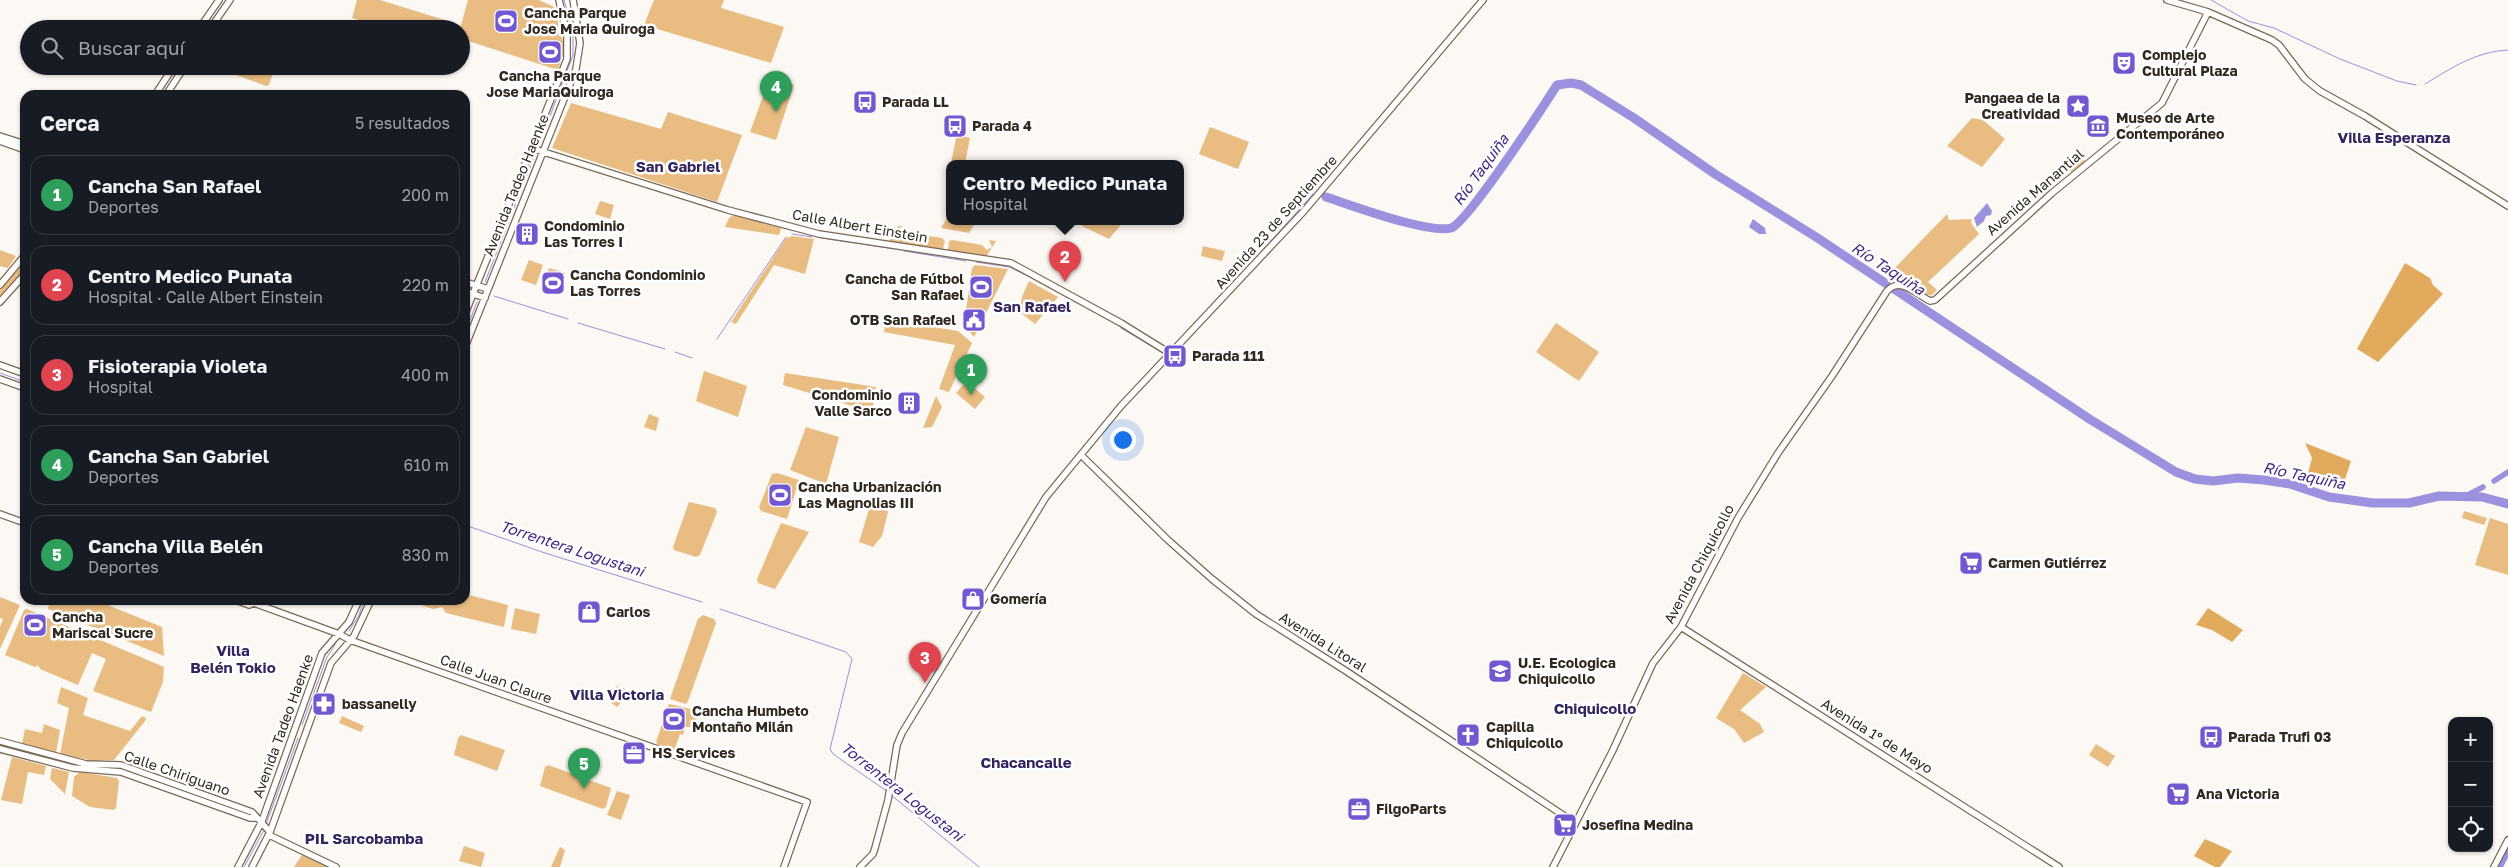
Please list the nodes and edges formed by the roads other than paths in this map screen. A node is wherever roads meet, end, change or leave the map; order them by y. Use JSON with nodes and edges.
{"nodes":[{"id":1,"x":219,"y":0,"type":"edge"},
{"id":2,"x":230,"y":0,"type":"edge"},
{"id":3,"x":559,"y":0,"type":"edge"},
{"id":4,"x":573,"y":0,"type":"edge"},
{"id":5,"x":1484,"y":0,"type":"edge"},
{"id":6,"x":2167,"y":0,"type":"edge"},
{"id":7,"x":2208,"y":12,"type":"junction"},
{"id":8,"x":206,"y":20,"type":"edge"},
{"id":9,"x":216,"y":20,"type":"edge"},
{"id":10,"x":168,"y":75,"type":"edge"},
{"id":11,"x":179,"y":75,"type":"edge"},
{"id":12,"x":158,"y":90,"type":"edge"},
{"id":13,"x":169,"y":90,"type":"edge"},
{"id":14,"x":0,"y":136,"type":"edge"},
{"id":15,"x":0,"y":142,"type":"edge"},
{"id":16,"x":20,"y":142,"type":"edge"},
{"id":17,"x":20,"y":148,"type":"edge"},
{"id":18,"x":531,"y":148,"type":"junction"},
{"id":19,"x":543,"y":152,"type":"junction"},
{"id":20,"x":2508,"y":206,"type":"edge"},
{"id":21,"x":20,"y":261,"type":"edge"},
{"id":22,"x":20,"y":280,"type":"edge"},
{"id":23,"x":470,"y":284,"type":"edge"},
{"id":24,"x":0,"y":285,"type":"edge"},
{"id":25,"x":477,"y":286,"type":"junction"},
{"id":26,"x":488,"y":289,"type":"junction"},
{"id":27,"x":1889,"y":289,"type":"joint"},
{"id":28,"x":470,"y":293,"type":"edge"},
{"id":29,"x":473,"y":294,"type":"junction"},
{"id":30,"x":484,"y":298,"type":"junction"},
{"id":31,"x":0,"y":302,"type":"edge"},
{"id":32,"x":470,"y":302,"type":"edge"},
{"id":33,"x":470,"y":334,"type":"edge"},
{"id":34,"x":1171,"y":354,"type":"junction"},
{"id":35,"x":0,"y":365,"type":"edge"},
{"id":36,"x":20,"y":372,"type":"edge"},
{"id":37,"x":0,"y":379,"type":"edge"},
{"id":38,"x":20,"y":386,"type":"edge"},
{"id":39,"x":1081,"y":455,"type":"junction"},
{"id":40,"x":0,"y":514,"type":"edge"},
{"id":41,"x":20,"y":521,"type":"edge"},
{"id":42,"x":259,"y":605,"type":"edge"},
{"id":43,"x":357,"y":605,"type":"edge"},
{"id":44,"x":369,"y":605,"type":"edge"},
{"id":45,"x":1681,"y":627,"type":"junction"},
{"id":46,"x":339,"y":634,"type":"junction"},
{"id":47,"x":350,"y":640,"type":"junction"},
{"id":48,"x":0,"y":741,"type":"edge"},
{"id":49,"x":0,"y":749,"type":"edge"},
{"id":50,"x":255,"y":818,"type":"junction"},
{"id":51,"x":1574,"y":823,"type":"junction"},
{"id":52,"x":266,"y":828,"type":"junction"},
{"id":53,"x":2508,"y":840,"type":"edge"},
{"id":54,"x":238,"y":867,"type":"edge"},
{"id":55,"x":252,"y":867,"type":"edge"},
{"id":56,"x":336,"y":867,"type":"edge"},
{"id":57,"x":784,"y":867,"type":"edge"},
{"id":58,"x":860,"y":867,"type":"edge"},
{"id":59,"x":1553,"y":867,"type":"edge"},
{"id":60,"x":2059,"y":867,"type":"edge"},
{"id":61,"x":2494,"y":867,"type":"edge"}],
"edges":[{"from":1,"to":8,"type":"main road"},
{"from":2,"to":9,"type":"main road"},
{"from":3,"to":18,"type":"main road","name":"Avenida Tadeo Haenke"},
{"from":4,"to":19,"type":"main road","name":"Avenida Tadeo Haenke"},
{"from":5,"to":34,"type":"main road","name":"Avenida 23 de Septiembre"},
{"from":6,"to":7,"type":"main road"},
{"from":7,"to":20,"type":"main road"},
{"from":7,"to":27,"type":"main road","name":"Avenida Manantial"},
{"from":10,"to":12,"type":"main road"},
{"from":11,"to":13,"type":"main road"},
{"from":14,"to":16,"type":"main road"},
{"from":15,"to":17,"type":"main road"},
{"from":18,"to":19,"type":"main road","name":"Calle Albert Einstein"},
{"from":18,"to":25,"type":"main road","name":"Avenida Tadeo Haenke"},
{"from":19,"to":26,"type":"main road","name":"Avenida Tadeo Haenke"},
{"from":19,"to":34,"type":"main road","name":"Calle Albert Einstein"},
{"from":21,"to":24,"type":"main road"},
{"from":22,"to":31,"type":"main road"},
{"from":23,"to":25,"type":"main road"},
{"from":25,"to":26,"type":"main road"},
{"from":25,"to":29,"type":"main road","name":"Avenida Tadeo Haenke"},
{"from":26,"to":30,"type":"main road","name":"Avenida Tadeo Haenke"},
{"from":27,"to":45,"type":"main road","name":"Avenida Chiquicollo"},
{"from":28,"to":29,"type":"main road"},
{"from":29,"to":30,"type":"main road"},
{"from":29,"to":32,"type":"main road","name":"Avenida Tadeo Haenke"},
{"from":30,"to":33,"type":"main road","name":"Avenida Tadeo Haenke"},
{"from":34,"to":39,"type":"main road","name":"Avenida 23 de Septiembre"},
{"from":35,"to":36,"type":"main road"},
{"from":37,"to":38,"type":"main road"},
{"from":39,"to":51,"type":"main road","name":"Avenida Litoral"},
{"from":39,"to":58,"type":"main road","name":"Avenida 23 de Septiembre"},
{"from":40,"to":41,"type":"main road"},
{"from":42,"to":46,"type":"main road","name":"Calle Juan Claure"},
{"from":43,"to":46,"type":"main road","name":"Avenida Tadeo Haenke"},
{"from":44,"to":47,"type":"main road","name":"Avenida Tadeo Haenke"},
{"from":45,"to":51,"type":"main road","name":"Avenida Chiquicollo"},
{"from":45,"to":60,"type":"main road","name":"Avenida 1º de Mayo"},
{"from":46,"to":47,"type":"main road","name":"Calle Juan Claure"},
{"from":46,"to":52,"type":"main road","name":"Avenida Tadeo Haenke"},
{"from":47,"to":52,"type":"main road","name":"Avenida Tadeo Haenke"},
{"from":47,"to":57,"type":"main road","name":"Calle Juan Claure"},
{"from":48,"to":50,"type":"main road","name":"Calle Chiriguano"},
{"from":49,"to":50,"type":"main road","name":"Calle Chiriguano"},
{"from":50,"to":52,"type":"main road","name":"Calle Chiriguano"},
{"from":51,"to":59,"type":"main road","name":"Avenida Chiquicollo"},
{"from":52,"to":54,"type":"main road","name":"Avenida Tadeo Haenke"},
{"from":52,"to":55,"type":"main road","name":"Avenida Tadeo Haenke"},
{"from":52,"to":56,"type":"main road","name":"Calle Chiriguano"},
{"from":53,"to":61,"type":"main road"}]}
